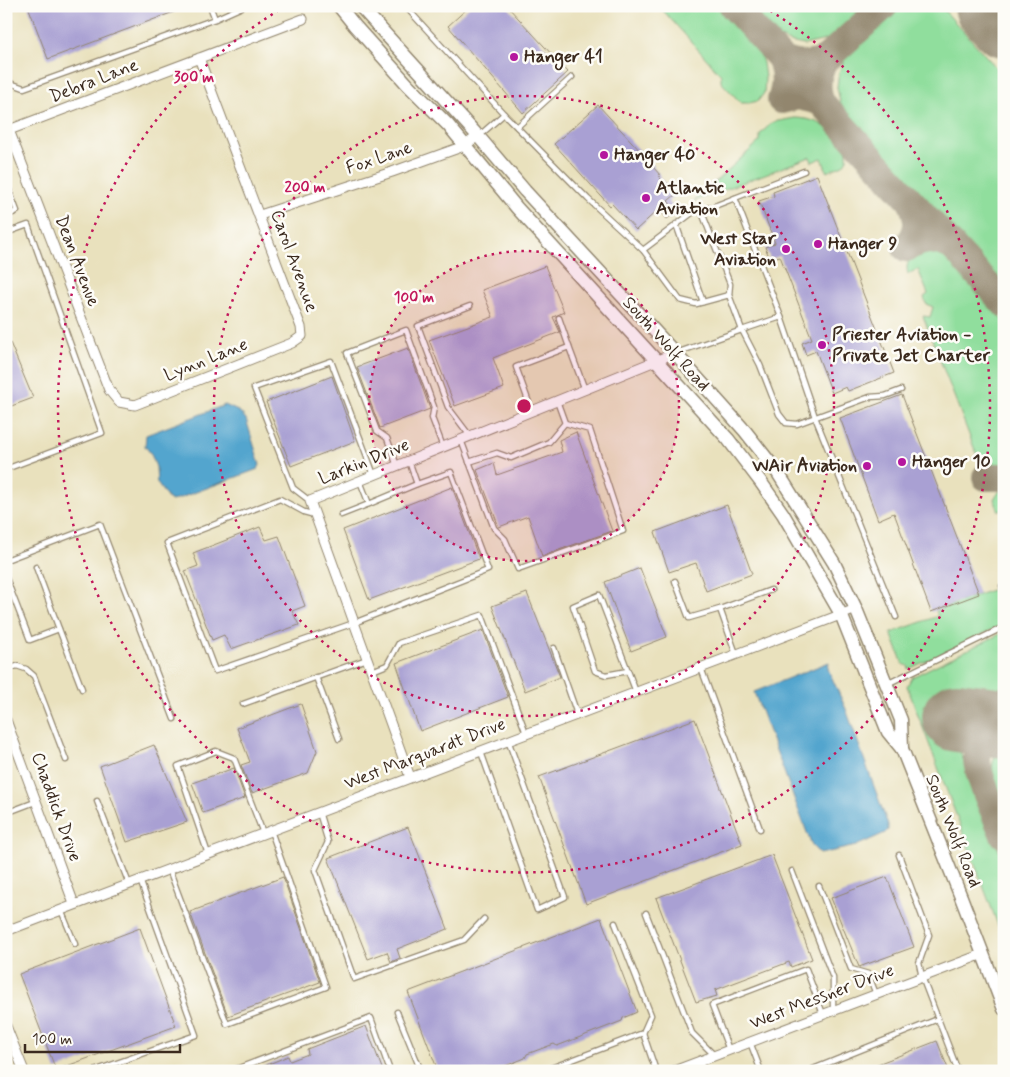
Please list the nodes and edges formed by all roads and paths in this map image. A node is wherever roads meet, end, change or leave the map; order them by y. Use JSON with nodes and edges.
{"nodes":[{"id":1,"x":210,"y":6,"type":"edge"},
{"id":2,"x":244,"y":6,"type":"edge"},
{"id":3,"x":339,"y":6,"type":"edge"},
{"id":4,"x":360,"y":6,"type":"edge"},
{"id":5,"x":405,"y":6,"type":"edge"},
{"id":6,"x":215,"y":19,"type":"junction"},
{"id":7,"x":303,"y":19,"type":"dead end"},
{"id":8,"x":200,"y":58,"type":"junction"},
{"id":9,"x":6,"y":76,"type":"edge"},
{"id":10,"x":572,"y":77,"type":"dead end"},
{"id":11,"x":504,"y":114,"type":"junction"},
{"id":12,"x":517,"y":127,"type":"junction"},
{"id":13,"x":9,"y":130,"type":"joint"},
{"id":14,"x":478,"y":136,"type":"junction"},
{"id":15,"x":464,"y":146,"type":"junction"},
{"id":16,"x":804,"y":171,"type":"dead end"},
{"id":17,"x":6,"y":182,"type":"edge"},
{"id":18,"x":735,"y":198,"type":"junction"},
{"id":19,"x":701,"y":210,"type":"junction"},
{"id":20,"x":260,"y":215,"type":"junction"},
{"id":21,"x":6,"y":216,"type":"edge"},
{"id":22,"x":676,"y":224,"type":"junction"},
{"id":23,"x":6,"y":234,"type":"edge"},
{"id":24,"x":643,"y":250,"type":"junction"},
{"id":25,"x":729,"y":295,"type":"junction"},
{"id":26,"x":702,"y":302,"type":"junction"},
{"id":27,"x":470,"y":306,"type":"dead end"},
{"id":28,"x":781,"y":317,"type":"junction"},
{"id":29,"x":559,"y":318,"type":"dead end"},
{"id":30,"x":742,"y":330,"type":"junction"},
{"id":31,"x":302,"y":336,"type":"joint"},
{"id":32,"x":569,"y":347,"type":"junction"},
{"id":33,"x":675,"y":353,"type":"junction"},
{"id":34,"x":657,"y":360,"type":"junction"},
{"id":35,"x":585,"y":390,"type":"junction"},
{"id":36,"x":900,"y":390,"type":"dead end"},
{"id":37,"x":557,"y":401,"type":"junction"},
{"id":38,"x":119,"y":402,"type":"joint"},
{"id":39,"x":532,"y":412,"type":"junction"},
{"id":40,"x":815,"y":417,"type":"junction"},
{"id":41,"x":565,"y":424,"type":"junction"},
{"id":42,"x":470,"y":436,"type":"junction"},
{"id":43,"x":460,"y":440,"type":"junction"},
{"id":44,"x":443,"y":447,"type":"junction"},
{"id":45,"x":409,"y":461,"type":"junction"},
{"id":46,"x":469,"y":462,"type":"junction"},
{"id":47,"x":397,"y":466,"type":"junction"},
{"id":48,"x":6,"y":469,"type":"edge"},
{"id":49,"x":374,"y":475,"type":"junction"},
{"id":50,"x":360,"y":481,"type":"junction"},
{"id":51,"x":417,"y":484,"type":"junction"},
{"id":52,"x":310,"y":501,"type":"junction"},
{"id":53,"x":369,"y":504,"type":"junction"},
{"id":54,"x":315,"y":515,"type":"junction"},
{"id":55,"x":341,"y":515,"type":"dead end"},
{"id":56,"x":6,"y":560,"type":"edge"},
{"id":57,"x":36,"y":567,"type":"dead end"},
{"id":58,"x":6,"y":578,"type":"edge"},
{"id":59,"x":675,"y":580,"type":"dead end"},
{"id":60,"x":1002,"y":586,"type":"dead end"},
{"id":61,"x":771,"y":590,"type":"dead end"},
{"id":62,"x":1004,"y":592,"type":"edge"},
{"id":63,"x":720,"y":609,"type":"junction"},
{"id":64,"x":856,"y":609,"type":"junction"},
{"id":65,"x":841,"y":614,"type":"junction"},
{"id":66,"x":896,"y":617,"type":"dead end"},
{"id":67,"x":354,"y":623,"type":"junction"},
{"id":68,"x":1004,"y":627,"type":"edge"},
{"id":69,"x":60,"y":629,"type":"junction"},
{"id":70,"x":554,"y":648,"type":"dead end"},
{"id":71,"x":736,"y":654,"type":"junction"},
{"id":72,"x":367,"y":658,"type":"junction"},
{"id":73,"x":701,"y":668,"type":"junction"},
{"id":74,"x":6,"y":670,"type":"edge"},
{"id":75,"x":372,"y":671,"type":"junction"},
{"id":76,"x":628,"y":671,"type":"junction"},
{"id":77,"x":316,"y":677,"type":"junction"},
{"id":78,"x":886,"y":685,"type":"junction"},
{"id":79,"x":82,"y":689,"type":"dead end"},
{"id":80,"x":636,"y":692,"type":"junction"},
{"id":81,"x":243,"y":704,"type":"dead end"},
{"id":82,"x":577,"y":714,"type":"junction"},
{"id":83,"x":174,"y":719,"type":"dead end"},
{"id":84,"x":6,"y":720,"type":"edge"},
{"id":85,"x":526,"y":733,"type":"junction"},
{"id":86,"x":339,"y":739,"type":"dead end"},
{"id":87,"x":508,"y":740,"type":"junction"},
{"id":88,"x":902,"y":749,"type":"junction"},
{"id":89,"x":480,"y":751,"type":"junction"},
{"id":90,"x":66,"y":760,"type":"dead end"},
{"id":91,"x":410,"y":777,"type":"junction"},
{"id":92,"x":37,"y":801,"type":"junction"},
{"id":93,"x":97,"y":801,"type":"dead end"},
{"id":94,"x":319,"y":812,"type":"junction"},
{"id":95,"x":6,"y":813,"type":"edge"},
{"id":96,"x":760,"y":829,"type":"dead end"},
{"id":97,"x":267,"y":832,"type":"junction"},
{"id":98,"x":208,"y":854,"type":"junction"},
{"id":99,"x":899,"y":855,"type":"dead end"},
{"id":100,"x":169,"y":869,"type":"junction"},
{"id":101,"x":792,"y":871,"type":"dead end"},
{"id":102,"x":140,"y":880,"type":"junction"},
{"id":103,"x":129,"y":884,"type":"junction"},
{"id":104,"x":819,"y":886,"type":"dead end"},
{"id":105,"x":74,"y":904,"type":"junction"},
{"id":106,"x":61,"y":910,"type":"junction"},
{"id":107,"x":646,"y":913,"type":"dead end"},
{"id":108,"x":484,"y":919,"type":"dead end"},
{"id":109,"x":615,"y":923,"type":"dead end"},
{"id":110,"x":6,"y":931,"type":"edge"},
{"id":111,"x":75,"y":944,"type":"dead end"},
{"id":112,"x":983,"y":954,"type":"junction"},
{"id":113,"x":922,"y":977,"type":"junction"},
{"id":114,"x":1000,"y":990,"type":"edge"},
{"id":115,"x":876,"y":994,"type":"junction"},
{"id":116,"x":1004,"y":1009,"type":"edge"},
{"id":117,"x":833,"y":1010,"type":"junction"},
{"id":118,"x":398,"y":1012,"type":"dead end"},
{"id":119,"x":823,"y":1014,"type":"junction"},
{"id":120,"x":938,"y":1019,"type":"junction"},
{"id":121,"x":6,"y":1026,"type":"edge"},
{"id":122,"x":643,"y":1033,"type":"junction"},
{"id":123,"x":750,"y":1042,"type":"junction"},
{"id":124,"x":729,"y":1050,"type":"junction"},
{"id":125,"x":714,"y":1056,"type":"junction"},
{"id":126,"x":700,"y":1061,"type":"junction"},
{"id":127,"x":24,"y":1071,"type":"edge"},
{"id":128,"x":94,"y":1071,"type":"edge"},
{"id":129,"x":230,"y":1071,"type":"edge"},
{"id":130,"x":390,"y":1071,"type":"edge"},
{"id":131,"x":421,"y":1071,"type":"edge"},
{"id":132,"x":544,"y":1071,"type":"edge"},
{"id":133,"x":656,"y":1071,"type":"edge"},
{"id":134,"x":674,"y":1071,"type":"edge"},
{"id":135,"x":703,"y":1071,"type":"edge"},
{"id":136,"x":761,"y":1071,"type":"edge"},
{"id":137,"x":808,"y":1071,"type":"edge"},
{"id":138,"x":958,"y":1071,"type":"edge"}],
"edges":[{"from":1,"to":6,"type":"lane"},
{"from":2,"to":6,"type":"lane"},
{"from":3,"to":15,"type":"main road","name":"South Wolf Road"},
{"from":4,"to":14,"type":"main road","name":"South Wolf Road"},
{"from":5,"to":11,"type":"lane"},
{"from":6,"to":9,"type":"lane"},
{"from":7,"to":8,"type":"street","name":"Debra Lane"},
{"from":8,"to":13,"type":"street","name":"Debra Lane"},
{"from":8,"to":20,"type":"street","name":"Carol Avenue"},
{"from":10,"to":12,"type":"lane"},
{"from":11,"to":12,"type":"lane"},
{"from":11,"to":14,"type":"lane"},
{"from":12,"to":24,"type":"lane"},
{"from":13,"to":38,"type":"street","name":"Dean Avenue"},
{"from":14,"to":15,"type":"street","name":"Fox Lane"},
{"from":14,"to":33,"type":"main road","name":"South Wolf Road"},
{"from":15,"to":20,"type":"street","name":"Fox Lane"},
{"from":15,"to":34,"type":"main road","name":"South Wolf Road"},
{"from":16,"to":18,"type":"lane"},
{"from":17,"to":21,"type":"lane"},
{"from":18,"to":19,"type":"lane"},
{"from":18,"to":28,"type":"lane"},
{"from":19,"to":22,"type":"lane"},
{"from":19,"to":25,"type":"lane"},
{"from":20,"to":31,"type":"street","name":"Carol Avenue"},
{"from":22,"to":24,"type":"lane"},
{"from":22,"to":26,"type":"lane"},
{"from":23,"to":48,"type":"lane"},
{"from":24,"to":26,"type":"lane"},
{"from":25,"to":26,"type":"lane"},
{"from":25,"to":30,"type":"lane"},
{"from":27,"to":42,"type":"lane"},
{"from":28,"to":30,"type":"lane"},
{"from":28,"to":40,"type":"lane"},
{"from":29,"to":32,"type":"lane"},
{"from":30,"to":33,"type":"lane"},
{"from":30,"to":40,"type":"lane"},
{"from":31,"to":38,"type":"street","name":"Lynn Lane"},
{"from":32,"to":35,"type":"lane"},
{"from":32,"to":39,"type":"lane"},
{"from":33,"to":34,"type":"street","name":"Larkin Drive"},
{"from":33,"to":64,"type":"main road","name":"South Wolf Road"},
{"from":34,"to":35,"type":"street","name":"Larkin Drive"},
{"from":34,"to":65,"type":"main road","name":"South Wolf Road"},
{"from":35,"to":37,"type":"street","name":"Larkin Drive"},
{"from":36,"to":40,"type":"lane"},
{"from":37,"to":39,"type":"street","name":"Larkin Drive"},
{"from":37,"to":41,"type":"lane"},
{"from":39,"to":42,"type":"street","name":"Larkin Drive"},
{"from":40,"to":66,"type":"lane"},
{"from":41,"to":46,"type":"lane"},
{"from":41,"to":46,"type":"lane"},
{"from":42,"to":43,"type":"street","name":"Larkin Drive"},
{"from":43,"to":44,"type":"street","name":"Larkin Drive"},
{"from":43,"to":46,"type":"lane"},
{"from":44,"to":45,"type":"street","name":"Larkin Drive"},
{"from":44,"to":47,"type":"lane"},
{"from":45,"to":47,"type":"street","name":"Larkin Drive"},
{"from":45,"to":51,"type":"lane"},
{"from":47,"to":49,"type":"street","name":"Larkin Drive"},
{"from":49,"to":50,"type":"street","name":"Larkin Drive"},
{"from":49,"to":52,"type":"lane"},
{"from":50,"to":52,"type":"street","name":"Larkin Drive"},
{"from":50,"to":53,"type":"lane"},
{"from":51,"to":53,"type":"lane"},
{"from":51,"to":67,"type":"lane"},
{"from":52,"to":54,"type":"street","name":"Larkin Drive"},
{"from":53,"to":55,"type":"lane"},
{"from":54,"to":67,"type":"street","name":"Larkin Drive"},
{"from":54,"to":67,"type":"lane"},
{"from":56,"to":83,"type":"lane"},
{"from":57,"to":69,"type":"lane"},
{"from":58,"to":69,"type":"lane"},
{"from":59,"to":63,"type":"lane"},
{"from":60,"to":62,"type":"lane"},
{"from":61,"to":63,"type":"lane"},
{"from":63,"to":71,"type":"lane"},
{"from":64,"to":65,"type":"street","name":"West Marquardt Drive"},
{"from":64,"to":78,"type":"main road","name":"South Wolf Road"},
{"from":65,"to":71,"type":"street","name":"West Marquardt Drive"},
{"from":65,"to":88,"type":"main road","name":"South Wolf Road"},
{"from":67,"to":72,"type":"street","name":"Larkin Drive"},
{"from":68,"to":78,"type":"lane"},
{"from":69,"to":79,"type":"lane"},
{"from":70,"to":82,"type":"lane"},
{"from":71,"to":73,"type":"street","name":"West Marquardt Drive"},
{"from":72,"to":75,"type":"street","name":"Larkin Drive"},
{"from":72,"to":77,"type":"lane"},
{"from":73,"to":80,"type":"street","name":"West Marquardt Drive"},
{"from":73,"to":96,"type":"lane"},
{"from":74,"to":90,"type":"lane"},
{"from":75,"to":85,"type":"lane"},
{"from":75,"to":91,"type":"street","name":"Larkin Drive"},
{"from":76,"to":76,"type":"lane"},
{"from":76,"to":80,"type":"lane"},
{"from":77,"to":81,"type":"lane"},
{"from":77,"to":86,"type":"lane"},
{"from":78,"to":88,"type":"main road","name":"South Wolf Road"},
{"from":80,"to":82,"type":"street","name":"West Marquardt Drive"},
{"from":82,"to":85,"type":"street","name":"West Marquardt Drive"},
{"from":84,"to":92,"type":"street","name":"Chaddick Drive"},
{"from":85,"to":87,"type":"street","name":"West Marquardt Drive"},
{"from":87,"to":89,"type":"street","name":"West Marquardt Drive"},
{"from":87,"to":89,"type":"lane"},
{"from":88,"to":112,"type":"main road","name":"South Wolf Road"},
{"from":89,"to":91,"type":"street","name":"West Marquardt Drive"},
{"from":91,"to":94,"type":"street","name":"West Marquardt Drive"},
{"from":92,"to":95,"type":"lane"},
{"from":92,"to":105,"type":"street","name":"Chaddick Drive"},
{"from":93,"to":103,"type":"lane"},
{"from":94,"to":97,"type":"street","name":"West Marquardt Drive"},
{"from":94,"to":108,"type":"lane"},
{"from":97,"to":98,"type":"street","name":"West Marquardt Drive"},
{"from":97,"to":98,"type":"lane"},
{"from":97,"to":100,"type":"lane"},
{"from":98,"to":100,"type":"street","name":"West Marquardt Drive"},
{"from":99,"to":113,"type":"lane"},
{"from":100,"to":102,"type":"street","name":"West Marquardt Drive"},
{"from":101,"to":117,"type":"lane"},
{"from":102,"to":103,"type":"street","name":"West Marquardt Drive"},
{"from":102,"to":128,"type":"lane"},
{"from":103,"to":105,"type":"street","name":"West Marquardt Drive"},
{"from":104,"to":115,"type":"lane"},
{"from":105,"to":106,"type":"street","name":"West Marquardt Drive"},
{"from":106,"to":110,"type":"street","name":"West Marquardt Drive"},
{"from":106,"to":111,"type":"lane"},
{"from":107,"to":125,"type":"lane"},
{"from":109,"to":122,"type":"lane"},
{"from":112,"to":113,"type":"street","name":"West Messner Drive"},
{"from":112,"to":114,"type":"main road","name":"South Wolf Road"},
{"from":113,"to":115,"type":"street","name":"West Messner Drive"},
{"from":113,"to":120,"type":"lane"},
{"from":114,"to":116,"type":"main road","name":"South Wolf Road"},
{"from":115,"to":117,"type":"street","name":"West Messner Drive"},
{"from":117,"to":119,"type":"street","name":"West Messner Drive"},
{"from":118,"to":131,"type":"lane"},
{"from":119,"to":123,"type":"street","name":"West Messner Drive"},
{"from":119,"to":124,"type":"lane"},
{"from":120,"to":137,"type":"lane"},
{"from":120,"to":138,"type":"lane"},
{"from":121,"to":127,"type":"street"},
{"from":122,"to":132,"type":"lane"},
{"from":122,"to":133,"type":"lane"},
{"from":123,"to":124,"type":"street","name":"West Messner Drive"},
{"from":123,"to":136,"type":"lane"},
{"from":124,"to":125,"type":"street","name":"West Messner Drive"},
{"from":125,"to":126,"type":"street","name":"West Messner Drive"},
{"from":126,"to":134,"type":"street","name":"West Messner Drive"},
{"from":126,"to":135,"type":"lane"},
{"from":129,"to":130,"type":"lane"}]}
